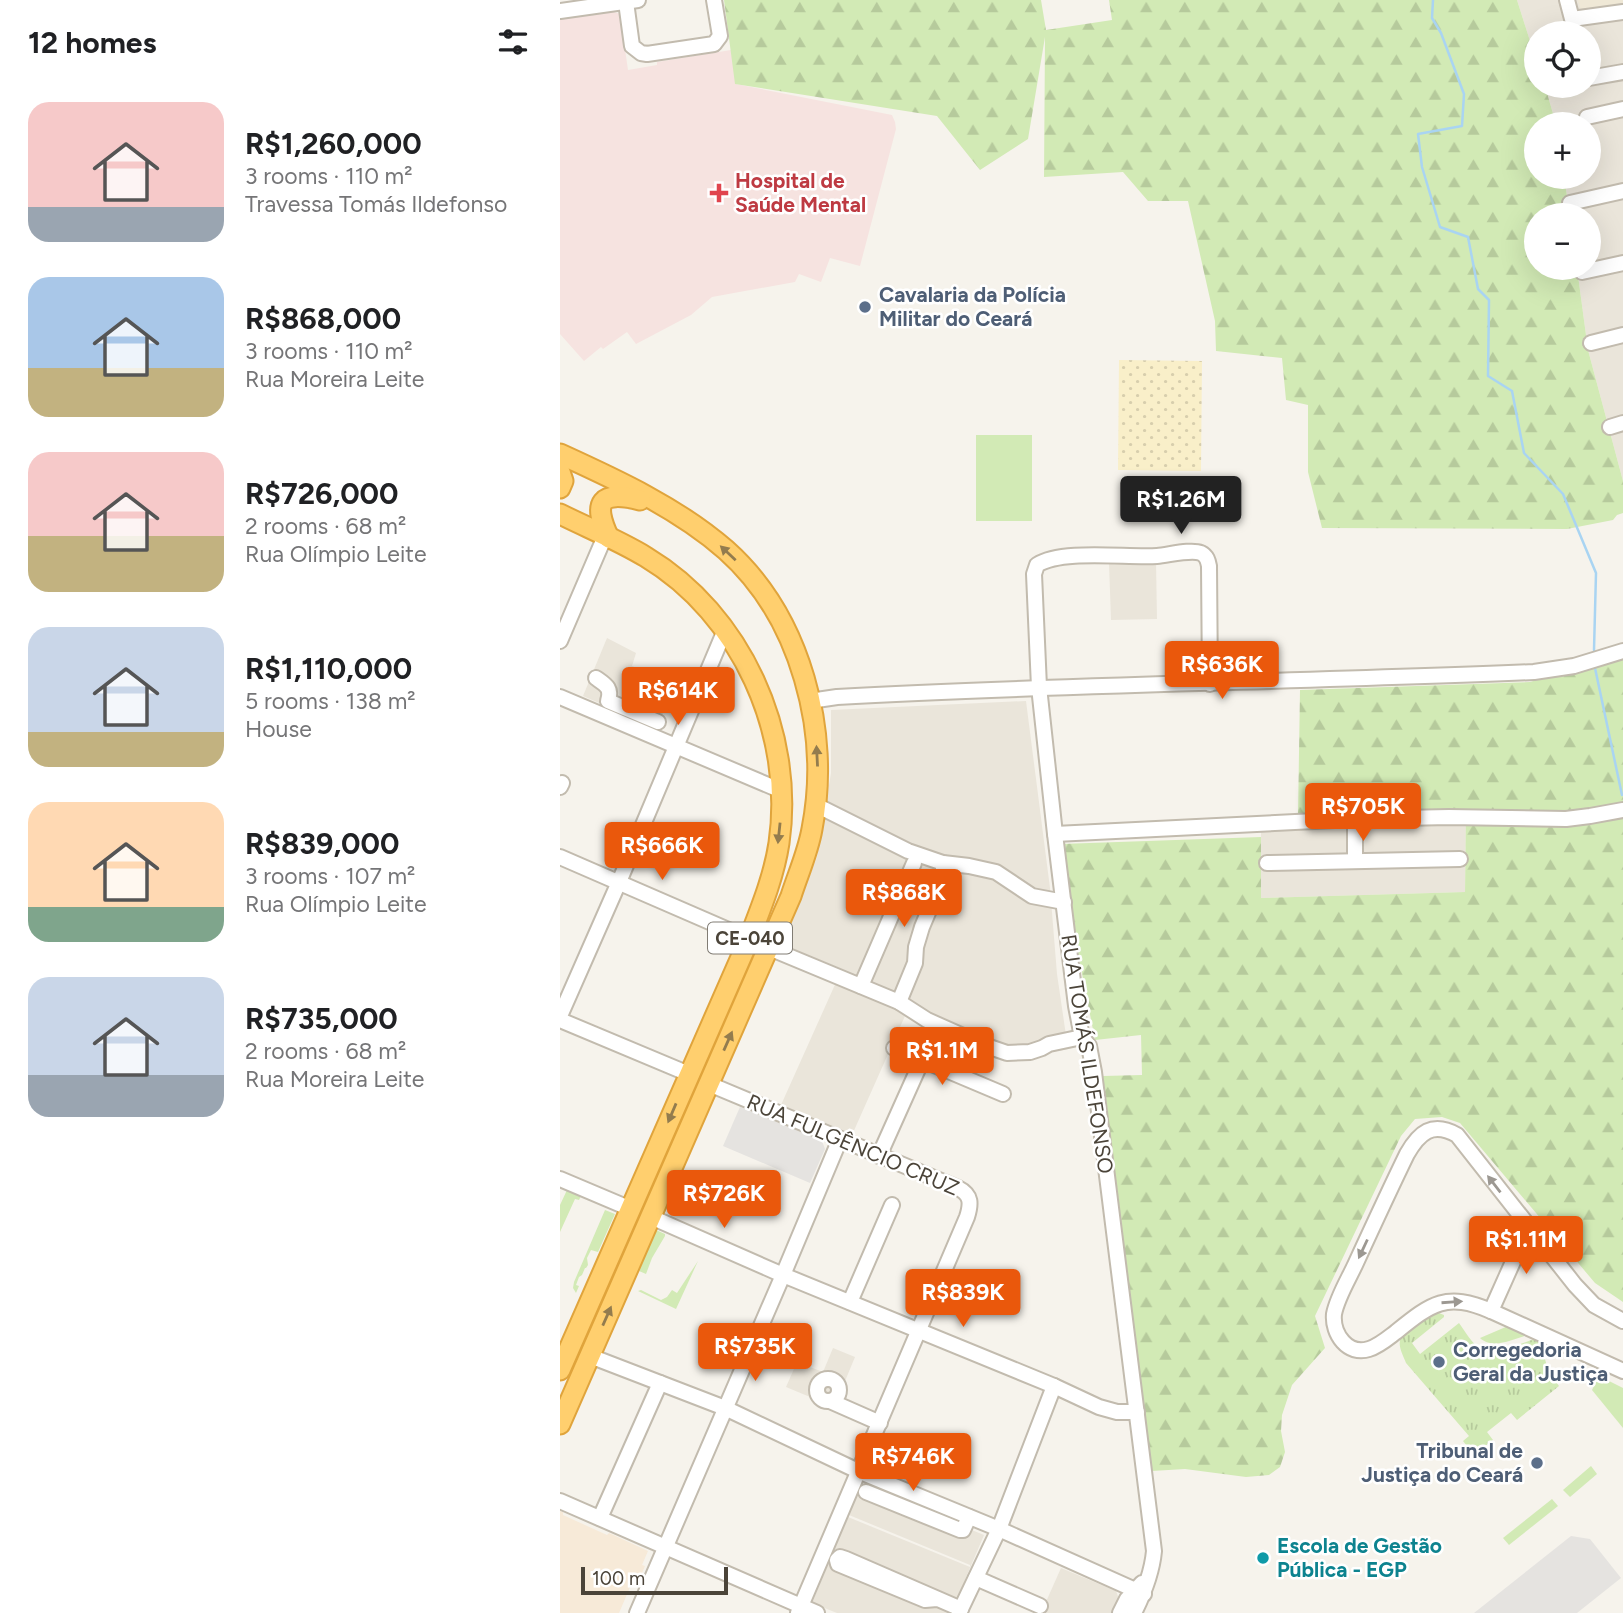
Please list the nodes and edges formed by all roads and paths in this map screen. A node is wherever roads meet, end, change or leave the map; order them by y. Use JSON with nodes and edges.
{"nodes":[{"id":1,"x":714,"y":0,"type":"edge"},
{"id":2,"x":1567,"y":0,"type":"edge"},
{"id":3,"x":632,"y":1,"type":"edge"},
{"id":4,"x":560,"y":11,"type":"edge"},
{"id":5,"x":1623,"y":12,"type":"edge"},
{"id":6,"x":1623,"y":72,"type":"edge"},
{"id":7,"x":1601,"y":76,"type":"edge"},
{"id":8,"x":1623,"y":109,"type":"edge"},
{"id":9,"x":1601,"y":114,"type":"edge"},
{"id":10,"x":1623,"y":191,"type":"edge"},
{"id":11,"x":1574,"y":203,"type":"edge"},
{"id":12,"x":1623,"y":263,"type":"edge"},
{"id":13,"x":1601,"y":268,"type":"edge"},
{"id":14,"x":1623,"y":335,"type":"edge"},
{"id":15,"x":1591,"y":343,"type":"dead end"},
{"id":16,"x":560,"y":454,"type":"edge"},
{"id":17,"x":560,"y":472,"type":"edge"},
{"id":18,"x":560,"y":488,"type":"edge"},
{"id":19,"x":658,"y":504,"type":"junction"},
{"id":20,"x":560,"y":514,"type":"edge"},
{"id":21,"x":607,"y":537,"type":"junction"},
{"id":22,"x":725,"y":630,"type":"junction"},
{"id":23,"x":560,"y":641,"type":"edge"},
{"id":24,"x":1623,"y":651,"type":"edge"},
{"id":25,"x":596,"y":678,"type":"dead end"},
{"id":26,"x":1210,"y":684,"type":"junction"},
{"id":27,"x":1039,"y":687,"type":"junction"},
{"id":28,"x":560,"y":697,"type":"edge"},
{"id":29,"x":608,"y":701,"type":"junction"},
{"id":30,"x":810,"y":701,"type":"junction"},
{"id":31,"x":602,"y":715,"type":"junction"},
{"id":32,"x":657,"y":722,"type":"dead end"},
{"id":33,"x":677,"y":745,"type":"junction"},
{"id":34,"x":782,"y":791,"type":"junction"},
{"id":35,"x":816,"y":804,"type":"junction"},
{"id":36,"x":1623,"y":810,"type":"edge"},
{"id":37,"x":1355,"y":818,"type":"junction"},
{"id":38,"x":1055,"y":834,"type":"junction"},
{"id":39,"x":560,"y":857,"type":"edge"},
{"id":40,"x":1460,"y":859,"type":"dead end"},
{"id":41,"x":1355,"y":861,"type":"junction"},
{"id":42,"x":914,"y":863,"type":"dead end"},
{"id":43,"x":943,"y":863,"type":"junction"},
{"id":44,"x":1267,"y":863,"type":"dead end"},
{"id":45,"x":619,"y":882,"type":"junction"},
{"id":46,"x":1064,"y":902,"type":"junction"},
{"id":47,"x":749,"y":939,"type":"junction"},
{"id":48,"x":769,"y":948,"type":"junction"},
{"id":49,"x":860,"y":986,"type":"junction"},
{"id":50,"x":900,"y":1002,"type":"junction"},
{"id":51,"x":560,"y":1018,"type":"edge"},
{"id":52,"x":1082,"y":1037,"type":"junction"},
{"id":53,"x":894,"y":1048,"type":"dead end"},
{"id":54,"x":922,"y":1060,"type":"junction"},
{"id":55,"x":689,"y":1074,"type":"junction"},
{"id":56,"x":709,"y":1084,"type":"junction"},
{"id":57,"x":1003,"y":1094,"type":"dead end"},
{"id":58,"x":840,"y":1139,"type":"junction"},
{"id":59,"x":879,"y":1156,"type":"junction"},
{"id":60,"x":560,"y":1179,"type":"edge"},
{"id":61,"x":892,"y":1205,"type":"dead end"},
{"id":62,"x":631,"y":1209,"type":"junction"},
{"id":63,"x":651,"y":1217,"type":"junction"},
{"id":64,"x":1528,"y":1228,"type":"junction"},
{"id":65,"x":783,"y":1275,"type":"junction"},
{"id":66,"x":850,"y":1302,"type":"junction"},
{"id":67,"x":1491,"y":1311,"type":"junction"},
{"id":68,"x":1623,"y":1321,"type":"edge"},
{"id":69,"x":919,"y":1330,"type":"junction"},
{"id":70,"x":566,"y":1341,"type":"edge"},
{"id":71,"x":590,"y":1356,"type":"junction"},
{"id":72,"x":1616,"y":1361,"type":"edge"},
{"id":73,"x":560,"y":1370,"type":"edge"},
{"id":74,"x":1623,"y":1371,"type":"edge"},
{"id":75,"x":660,"y":1383,"type":"junction"},
{"id":76,"x":1054,"y":1386,"type":"junction"},
{"id":77,"x":830,"y":1401,"type":"dead end"},
{"id":78,"x":725,"y":1408,"type":"junction"},
{"id":79,"x":1137,"y":1412,"type":"junction"},
{"id":80,"x":880,"y":1423,"type":"junction"},
{"id":81,"x":560,"y":1424,"type":"edge"},
{"id":82,"x":858,"y":1471,"type":"junction"},
{"id":83,"x":866,"y":1492,"type":"dead end"},
{"id":84,"x":560,"y":1501,"type":"edge"},
{"id":85,"x":969,"y":1517,"type":"junction"},
{"id":86,"x":600,"y":1518,"type":"junction"},
{"id":87,"x":999,"y":1529,"type":"junction"},
{"id":88,"x":665,"y":1547,"type":"junction"},
{"id":89,"x":854,"y":1567,"type":"dead end"},
{"id":90,"x":976,"y":1578,"type":"junction"},
{"id":91,"x":1140,"y":1591,"type":"junction"},
{"id":92,"x":1040,"y":1606,"type":"dead end"},
{"id":93,"x":800,"y":1610,"type":"edge"},
{"id":94,"x":960,"y":1611,"type":"edge"},
{"id":95,"x":637,"y":1613,"type":"edge"},
{"id":96,"x":817,"y":1613,"type":"edge"},
{"id":97,"x":1120,"y":1613,"type":"edge"},
{"id":98,"x":1134,"y":1613,"type":"edge"}],
"edges":[{"from":1,"to":3,"type":"street"},
{"from":2,"to":5,"type":"street"},
{"from":3,"to":4,"type":"street"},
{"from":6,"to":7,"type":"street"},
{"from":8,"to":9,"type":"street"},
{"from":10,"to":11,"type":"street"},
{"from":12,"to":13,"type":"street"},
{"from":14,"to":15,"type":"street"},
{"from":16,"to":19,"type":"highway","number":"CE-040"},
{"from":17,"to":18,"type":"highway"},
{"from":19,"to":21,"type":"highway"},
{"from":30,"to":19,"type":"highway","number":"CE-040","one_way":true},
{"from":20,"to":21,"type":"highway","number":"CE-040"},
{"from":21,"to":22,"type":"highway","number":"CE-040"},
{"from":21,"to":23,"type":"street"},
{"from":22,"to":33,"type":"street"},
{"from":22,"to":34,"type":"highway","number":"CE-040"},
{"from":24,"to":26,"type":"street"},
{"from":25,"to":29,"type":"street"},
{"from":26,"to":27,"type":"street"},
{"from":26,"to":27,"type":"street","name":"RUA TOMÁS ILDEFONSO"},
{"from":27,"to":30,"type":"street"},
{"from":27,"to":38,"type":"street","name":"RUA TOMÁS ILDEFONSO"},
{"from":28,"to":31,"type":"street"},
{"from":29,"to":31,"type":"street"},
{"from":29,"to":32,"type":"street"},
{"from":35,"to":30,"type":"highway","number":"CE-040","one_way":true},
{"from":31,"to":33,"type":"street"},
{"from":33,"to":34,"type":"street"},
{"from":33,"to":45,"type":"street"},
{"from":34,"to":47,"type":"highway","number":"CE-040","one_way":true},
{"from":35,"to":43,"type":"street"},
{"from":35,"to":48,"type":"highway","number":"CE-040"},
{"from":36,"to":37,"type":"street"},
{"from":37,"to":38,"type":"street"},
{"from":37,"to":41,"type":"street"},
{"from":38,"to":46,"type":"street","name":"RUA TOMÁS ILDEFONSO"},
{"from":39,"to":45,"type":"street"},
{"from":40,"to":41,"type":"street"},
{"from":41,"to":44,"type":"street"},
{"from":42,"to":49,"type":"street"},
{"from":43,"to":46,"type":"street"},
{"from":43,"to":50,"type":"street"},
{"from":45,"to":47,"type":"street"},
{"from":45,"to":51,"type":"street"},
{"from":46,"to":52,"type":"street","name":"RUA TOMÁS ILDEFONSO"},
{"from":47,"to":55,"type":"highway","number":"CE-040"},
{"from":48,"to":49,"type":"street"},
{"from":56,"to":48,"type":"highway","number":"CE-040","one_way":true},
{"from":49,"to":50,"type":"street"},
{"from":50,"to":52,"type":"street"},
{"from":51,"to":55,"type":"street"},
{"from":52,"to":79,"type":"street","name":"RUA TOMÁS ILDEFONSO"},
{"from":53,"to":54,"type":"street"},
{"from":54,"to":57,"type":"street"},
{"from":54,"to":59,"type":"street"},
{"from":55,"to":62,"type":"highway","number":"CE-040","one_way":true},
{"from":56,"to":58,"type":"street","name":"RUA FULGÊNCIO CRUZ"},
{"from":56,"to":63,"type":"highway","number":"CE-040"},
{"from":58,"to":59,"type":"street","name":"RUA FULGÊNCIO CRUZ"},
{"from":58,"to":65,"type":"street"},
{"from":59,"to":69,"type":"street","name":"RUA FULGÊNCIO CRUZ"},
{"from":60,"to":62,"type":"street"},
{"from":61,"to":66,"type":"street"},
{"from":62,"to":70,"type":"highway","number":"CE-040"},
{"from":63,"to":65,"type":"street"},
{"from":71,"to":63,"type":"highway","number":"CE-040","one_way":true},
{"from":64,"to":67,"type":"street"},
{"from":64,"to":67,"type":"street","one_way":true},
{"from":64,"to":68,"type":"street"},
{"from":65,"to":66,"type":"street"},
{"from":65,"to":78,"type":"street"},
{"from":66,"to":69,"type":"street"},
{"from":67,"to":72,"type":"street"},
{"from":69,"to":76,"type":"street"},
{"from":69,"to":80,"type":"street"},
{"from":70,"to":73,"type":"highway","number":"CE-040"},
{"from":71,"to":75,"type":"street"},
{"from":71,"to":81,"type":"highway","number":"CE-040"},
{"from":72,"to":74,"type":"street"},
{"from":75,"to":78,"type":"street"},
{"from":75,"to":86,"type":"street"},
{"from":76,"to":79,"type":"street"},
{"from":76,"to":87,"type":"street"},
{"from":77,"to":80,"type":"street"},
{"from":78,"to":82,"type":"street"},
{"from":78,"to":88,"type":"street"},
{"from":79,"to":91,"type":"street","name":"RUA TOMÁS ILDEFONSO"},
{"from":80,"to":82,"type":"street"},
{"from":82,"to":85,"type":"street"},
{"from":82,"to":93,"type":"street"},
{"from":83,"to":85,"type":"street"},
{"from":84,"to":86,"type":"street"},
{"from":85,"to":87,"type":"street"},
{"from":86,"to":88,"type":"street"},
{"from":87,"to":90,"type":"street"},
{"from":87,"to":91,"type":"street"},
{"from":88,"to":93,"type":"street"},
{"from":88,"to":95,"type":"street"},
{"from":89,"to":94,"type":"street"},
{"from":90,"to":92,"type":"street"},
{"from":90,"to":94,"type":"street"},
{"from":91,"to":97,"type":"street","name":"RUA TOMÁS ILDEFONSO"},
{"from":91,"to":98,"type":"street","name":"RUA TOMÁS ILDEFONSO"},
{"from":93,"to":96,"type":"street"}]}
